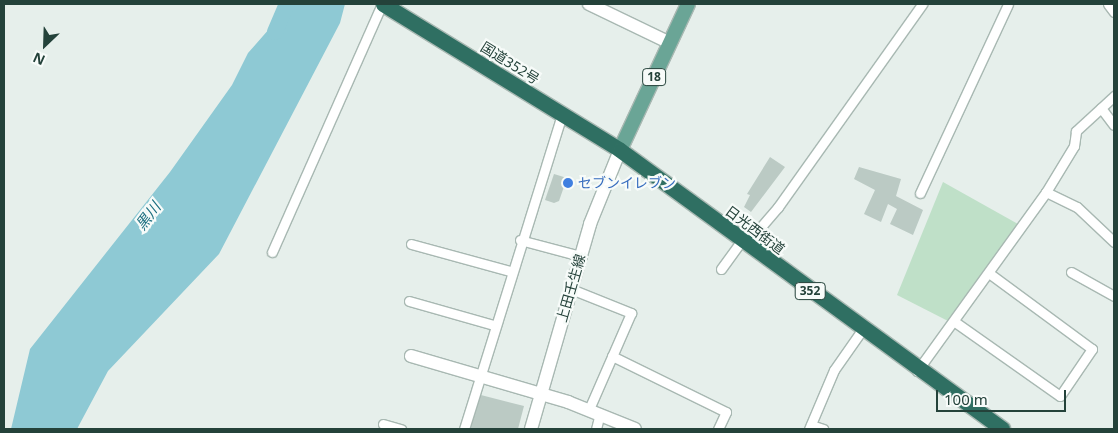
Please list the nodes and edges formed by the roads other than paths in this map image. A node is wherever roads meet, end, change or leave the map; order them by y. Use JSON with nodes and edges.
{"nodes":[{"id":1,"x":382,"y":4,"type":"edge"},
{"id":2,"x":591,"y":4,"type":"edge"},
{"id":3,"x":688,"y":4,"type":"edge"},
{"id":4,"x":922,"y":4,"type":"edge"},
{"id":5,"x":1008,"y":4,"type":"edge"},
{"id":6,"x":1108,"y":4,"type":"edge"},
{"id":7,"x":1114,"y":12,"type":"edge"},
{"id":8,"x":670,"y":42,"type":"junction"},
{"id":9,"x":1114,"y":96,"type":"edge"},
{"id":10,"x":1101,"y":108,"type":"junction"},
{"id":11,"x":562,"y":114,"type":"junction"},
{"id":12,"x":1114,"y":125,"type":"edge"},
{"id":13,"x":620,"y":150,"type":"junction"},
{"id":14,"x":1046,"y":192,"type":"junction"},
{"id":15,"x":920,"y":193,"type":"dead end"},
{"id":16,"x":520,"y":240,"type":"junction"},
{"id":17,"x":745,"y":242,"type":"junction"},
{"id":18,"x":1114,"y":242,"type":"edge"},
{"id":19,"x":411,"y":244,"type":"dead end"},
{"id":20,"x":272,"y":252,"type":"dead end"},
{"id":21,"x":580,"y":256,"type":"junction"},
{"id":22,"x":721,"y":269,"type":"dead end"},
{"id":23,"x":510,"y":271,"type":"junction"},
{"id":24,"x":1070,"y":272,"type":"dead end"},
{"id":25,"x":989,"y":273,"type":"junction"},
{"id":26,"x":571,"y":289,"type":"junction"},
{"id":27,"x":1114,"y":296,"type":"edge"},
{"id":28,"x":409,"y":300,"type":"dead end"},
{"id":29,"x":954,"y":322,"type":"junction"},
{"id":30,"x":494,"y":325,"type":"junction"},
{"id":31,"x":862,"y":330,"type":"junction"},
{"id":32,"x":411,"y":356,"type":"dead end"},
{"id":33,"x":612,"y":356,"type":"junction"},
{"id":34,"x":917,"y":371,"type":"junction"},
{"id":35,"x":479,"y":376,"type":"junction"},
{"id":36,"x":541,"y":394,"type":"junction"},
{"id":37,"x":595,"y":411,"type":"junction"},
{"id":38,"x":382,"y":424,"type":"dead end"},
{"id":39,"x":810,"y":427,"type":"edge"},
{"id":40,"x":401,"y":429,"type":"edge"},
{"id":41,"x":464,"y":429,"type":"edge"},
{"id":42,"x":531,"y":429,"type":"edge"},
{"id":43,"x":596,"y":429,"type":"edge"},
{"id":44,"x":635,"y":429,"type":"edge"},
{"id":45,"x":718,"y":429,"type":"edge"},
{"id":46,"x":823,"y":429,"type":"edge"},
{"id":47,"x":1002,"y":429,"type":"edge"}],
"edges":[{"from":1,"to":11,"type":"highway","name":"国道352号","number":"352"},
{"from":1,"to":20,"type":"street"},
{"from":2,"to":8,"type":"street"},
{"from":3,"to":8,"type":"main road","number":"18"},
{"from":4,"to":17,"type":"street"},
{"from":5,"to":15,"type":"street"},
{"from":6,"to":7,"type":"street"},
{"from":8,"to":13,"type":"main road","number":"18"},
{"from":9,"to":10,"type":"street"},
{"from":10,"to":12,"type":"street"},
{"from":10,"to":14,"type":"street"},
{"from":11,"to":13,"type":"highway","name":"国道352号","number":"352"},
{"from":11,"to":16,"type":"street"},
{"from":13,"to":17,"type":"highway","name":"日光西街道","number":"352"},
{"from":13,"to":21,"type":"street","name":"上田壬生線"},
{"from":14,"to":18,"type":"street"},
{"from":14,"to":25,"type":"street"},
{"from":16,"to":21,"type":"street"},
{"from":16,"to":23,"type":"street"},
{"from":17,"to":22,"type":"street"},
{"from":17,"to":31,"type":"highway","name":"日光西街道","number":"352"},
{"from":19,"to":23,"type":"street"},
{"from":21,"to":26,"type":"street","name":"上田壬生線"},
{"from":23,"to":30,"type":"street"},
{"from":24,"to":27,"type":"street"},
{"from":25,"to":29,"type":"street"},
{"from":25,"to":29,"type":"street"},
{"from":26,"to":33,"type":"street"},
{"from":26,"to":36,"type":"street","name":"上田壬生線"},
{"from":28,"to":30,"type":"street"},
{"from":29,"to":34,"type":"street"},
{"from":30,"to":35,"type":"street"},
{"from":31,"to":34,"type":"highway","name":"日光西街道","number":"352"},
{"from":31,"to":39,"type":"street"},
{"from":32,"to":35,"type":"street"},
{"from":33,"to":37,"type":"street"},
{"from":33,"to":45,"type":"street"},
{"from":34,"to":47,"type":"highway","name":"日光西街道","number":"352"},
{"from":35,"to":36,"type":"street"},
{"from":35,"to":41,"type":"street"},
{"from":36,"to":37,"type":"street"},
{"from":36,"to":42,"type":"street","name":"上田壬生線"},
{"from":37,"to":43,"type":"street"},
{"from":37,"to":44,"type":"street"},
{"from":38,"to":40,"type":"street"},
{"from":39,"to":46,"type":"street"}]}
